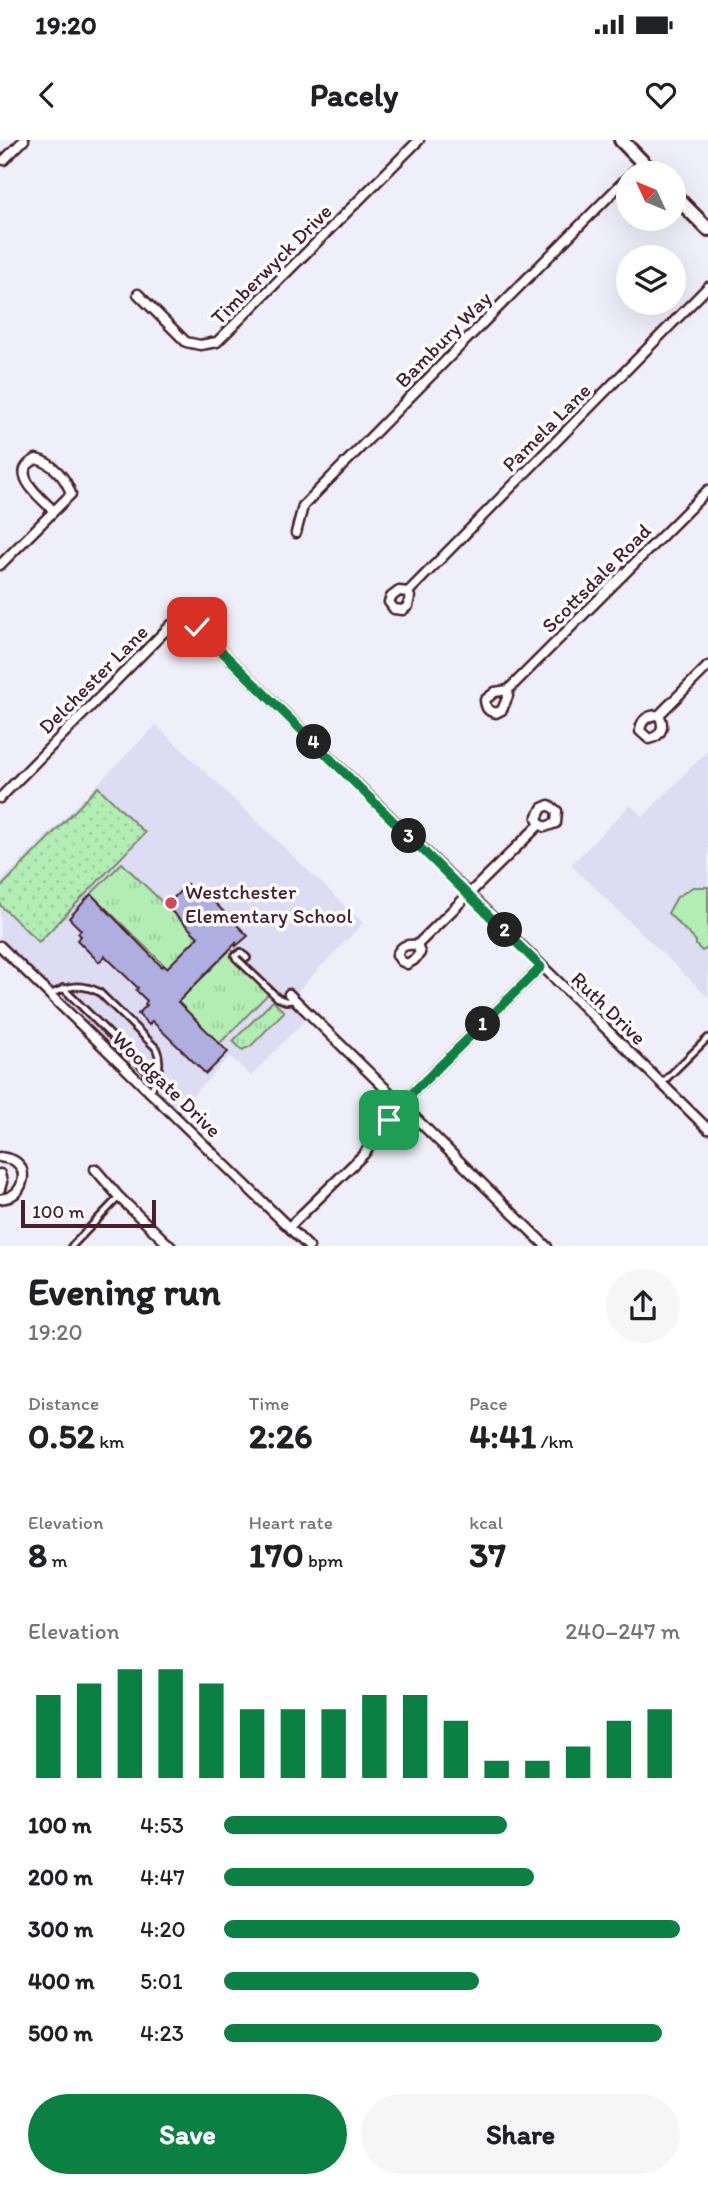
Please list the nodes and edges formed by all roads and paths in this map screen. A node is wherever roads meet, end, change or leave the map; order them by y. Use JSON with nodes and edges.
{"nodes":[{"id":1,"x":24,"y":140,"type":"edge"},
{"id":2,"x":419,"y":140,"type":"edge"},
{"id":3,"x":621,"y":140,"type":"edge"},
{"id":4,"x":4,"y":160,"type":"dead end"},
{"id":5,"x":641,"y":161,"type":"edge"},
{"id":6,"x":616,"y":189,"type":"edge"},
{"id":7,"x":686,"y":207,"type":"edge"},
{"id":8,"x":708,"y":229,"type":"edge"},
{"id":9,"x":708,"y":287,"type":"edge"},
{"id":10,"x":138,"y":294,"type":"dead end"},
{"id":11,"x":708,"y":490,"type":"edge"},
{"id":12,"x":54,"y":511,"type":"junction"},
{"id":13,"x":296,"y":533,"type":"dead end"},
{"id":14,"x":0,"y":565,"type":"edge"},
{"id":15,"x":408,"y":592,"type":"dead end"},
{"id":16,"x":185,"y":618,"type":"joint"},
{"id":17,"x":708,"y":666,"type":"edge"},
{"id":18,"x":508,"y":690,"type":"dead end"},
{"id":19,"x":659,"y":715,"type":"dead end"},
{"id":20,"x":0,"y":799,"type":"edge"},
{"id":21,"x":540,"y":824,"type":"dead end"},
{"id":22,"x":468,"y":894,"type":"junction"},
{"id":23,"x":417,"y":945,"type":"dead end"},
{"id":24,"x":0,"y":946,"type":"edge"},
{"id":25,"x":247,"y":958,"type":"dead end"},
{"id":26,"x":541,"y":967,"type":"junction"},
{"id":27,"x":63,"y":988,"type":"junction"},
{"id":28,"x":50,"y":994,"type":"junction"},
{"id":29,"x":293,"y":997,"type":"joint"},
{"id":30,"x":708,"y":1038,"type":"edge"},
{"id":31,"x":156,"y":1080,"type":"junction"},
{"id":32,"x":662,"y":1084,"type":"junction"},
{"id":33,"x":150,"y":1092,"type":"junction"},
{"id":34,"x":401,"y":1104,"type":"junction"},
{"id":35,"x":708,"y":1129,"type":"edge"},
{"id":36,"x":0,"y":1157,"type":"edge"},
{"id":37,"x":95,"y":1169,"type":"dead end"},
{"id":38,"x":119,"y":1197,"type":"junction"},
{"id":39,"x":0,"y":1199,"type":"edge"},
{"id":40,"x":289,"y":1227,"type":"junction"},
{"id":41,"x":72,"y":1246,"type":"edge"},
{"id":42,"x":170,"y":1246,"type":"edge"},
{"id":43,"x":308,"y":1246,"type":"edge"},
{"id":44,"x":546,"y":1246,"type":"edge"}],
"edges":[{"from":1,"to":4,"type":"street"},
{"from":2,"to":10,"type":"street","name":"Timberwyck Drive"},
{"from":3,"to":5,"type":"street"},
{"from":6,"to":13,"type":"street","name":"Bambury Way"},
{"from":7,"to":8,"type":"street"},
{"from":9,"to":15,"type":"street","name":"Pamela Lane"},
{"from":11,"to":18,"type":"street","name":"Scottsdale Road"},
{"from":12,"to":12,"type":"street"},
{"from":12,"to":14,"type":"street"},
{"from":16,"to":20,"type":"street","name":"Delchester Lane"},
{"from":16,"to":22,"type":"street","name":"Ruth Drive"},
{"from":17,"to":19,"type":"street"},
{"from":21,"to":22,"type":"street"},
{"from":22,"to":23,"type":"street"},
{"from":22,"to":26,"type":"street","name":"Ruth Drive"},
{"from":24,"to":28,"type":"street","name":"Woodgate Drive"},
{"from":25,"to":29,"type":"lane"},
{"from":26,"to":32,"type":"street","name":"Ruth Drive"},
{"from":26,"to":34,"type":"street"},
{"from":27,"to":28,"type":"lane"},
{"from":27,"to":31,"type":"lane"},
{"from":27,"to":31,"type":"lane"},
{"from":28,"to":33,"type":"street","name":"Woodgate Drive"},
{"from":29,"to":34,"type":"street"},
{"from":30,"to":32,"type":"lane"},
{"from":31,"to":33,"type":"lane"},
{"from":32,"to":35,"type":"street","name":"Ruth Drive"},
{"from":33,"to":40,"type":"street","name":"Woodgate Drive"},
{"from":34,"to":40,"type":"street"},
{"from":34,"to":44,"type":"street"},
{"from":36,"to":39,"type":"street"},
{"from":37,"to":38,"type":"street"},
{"from":38,"to":41,"type":"lane"},
{"from":38,"to":42,"type":"street"},
{"from":40,"to":43,"type":"street","name":"Woodgate Drive"}]}
